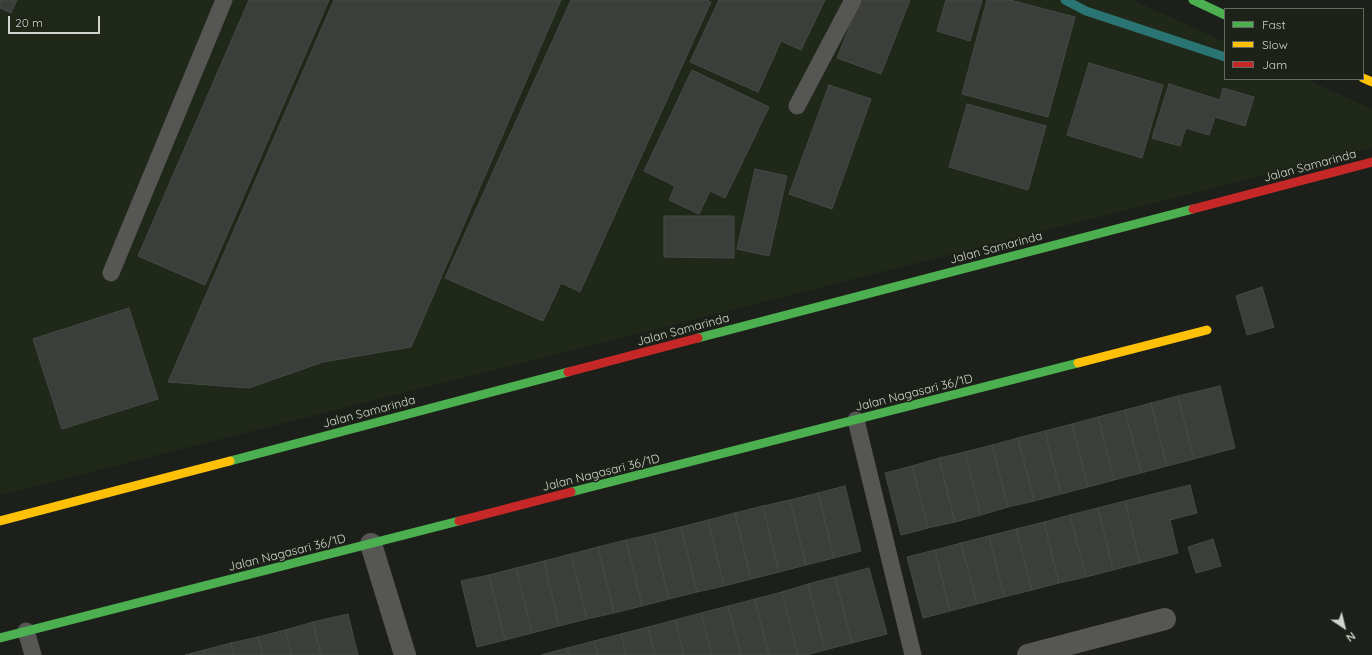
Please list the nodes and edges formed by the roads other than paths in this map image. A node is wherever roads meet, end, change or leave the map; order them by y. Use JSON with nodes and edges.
{"nodes":[{"id":1,"x":224,"y":0,"type":"edge"},
{"id":2,"x":853,"y":0,"type":"edge"},
{"id":3,"x":1193,"y":0,"type":"edge"},
{"id":4,"x":1224,"y":15,"type":"edge"},
{"id":5,"x":797,"y":106,"type":"dead end"},
{"id":6,"x":1372,"y":162,"type":"edge"},
{"id":7,"x":111,"y":273,"type":"dead end"},
{"id":8,"x":1207,"y":330,"type":"dead end"},
{"id":9,"x":856,"y":420,"type":"junction"},
{"id":10,"x":0,"y":520,"type":"edge"},
{"id":11,"x":371,"y":544,"type":"junction"},
{"id":12,"x":1165,"y":619,"type":"dead end"},
{"id":13,"x":26,"y":632,"type":"junction"},
{"id":14,"x":0,"y":638,"type":"edge"},
{"id":15,"x":33,"y":655,"type":"edge"},
{"id":16,"x":405,"y":655,"type":"edge"},
{"id":17,"x":913,"y":655,"type":"edge"},
{"id":18,"x":1028,"y":655,"type":"edge"}],
"edges":[{"from":1,"to":7,"type":"lane"},
{"from":2,"to":5,"type":"lane"},
{"from":3,"to":4,"type":"street"},
{"from":6,"to":10,"type":"street","name":"Jalan Samarinda"},
{"from":8,"to":9,"type":"street","name":"Jalan Nagasari 36/1D"},
{"from":9,"to":11,"type":"street","name":"Jalan Nagasari 36/1D"},
{"from":9,"to":17,"type":"lane"},
{"from":11,"to":13,"type":"street","name":"Jalan Nagasari 36/1D"},
{"from":11,"to":16,"type":"street"},
{"from":12,"to":18,"type":"street"},
{"from":13,"to":14,"type":"street","name":"Jalan Nagasari 36/1D"},
{"from":13,"to":15,"type":"lane"}]}
